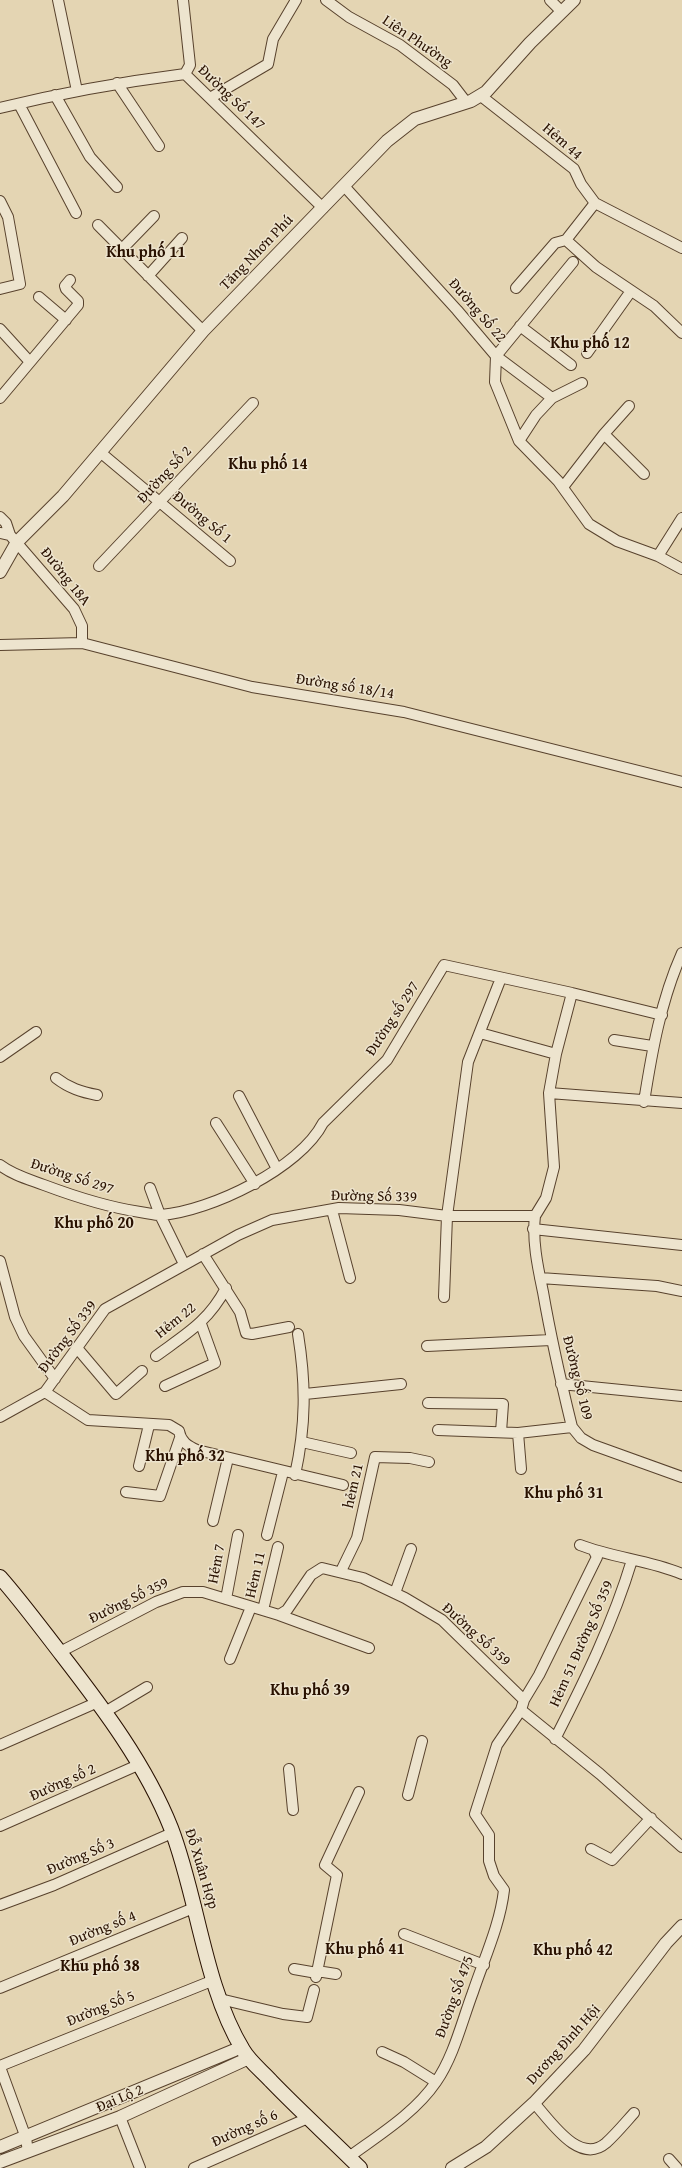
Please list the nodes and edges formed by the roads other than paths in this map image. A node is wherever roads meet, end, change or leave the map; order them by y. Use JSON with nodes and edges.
{"nodes":[{"id":1,"x":58,"y":0,"type":"edge"},
{"id":2,"x":183,"y":0,"type":"edge"},
{"id":3,"x":296,"y":0,"type":"edge"},
{"id":4,"x":326,"y":0,"type":"edge"},
{"id":5,"x":550,"y":0,"type":"edge"},
{"id":6,"x":574,"y":0,"type":"edge"},
{"id":7,"x":562,"y":12,"type":"junction"},
{"id":8,"x":185,"y":74,"type":"junction"},
{"id":9,"x":117,"y":83,"type":"junction"},
{"id":10,"x":77,"y":91,"type":"junction"},
{"id":11,"x":55,"y":95,"type":"junction"},
{"id":12,"x":481,"y":96,"type":"junction"},
{"id":13,"x":210,"y":98,"type":"junction"},
{"id":14,"x":466,"y":102,"type":"junction"},
{"id":15,"x":19,"y":104,"type":"junction"},
{"id":16,"x":0,"y":108,"type":"edge"},
{"id":17,"x":159,"y":146,"type":"dead end"},
{"id":18,"x":344,"y":186,"type":"junction"},
{"id":19,"x":117,"y":187,"type":"dead end"},
{"id":20,"x":0,"y":201,"type":"edge"},
{"id":21,"x":595,"y":203,"type":"junction"},
{"id":22,"x":323,"y":208,"type":"junction"},
{"id":23,"x":76,"y":213,"type":"dead end"},
{"id":24,"x":154,"y":216,"type":"dead end"},
{"id":25,"x":98,"y":225,"type":"dead end"},
{"id":26,"x":182,"y":238,"type":"dead end"},
{"id":27,"x":566,"y":240,"type":"junction"},
{"id":28,"x":682,"y":248,"type":"edge"},
{"id":29,"x":122,"y":249,"type":"junction"},
{"id":30,"x":573,"y":262,"type":"dead end"},
{"id":31,"x":148,"y":276,"type":"junction"},
{"id":32,"x":70,"y":280,"type":"dead end"},
{"id":33,"x":516,"y":288,"type":"dead end"},
{"id":34,"x":0,"y":289,"type":"edge"},
{"id":35,"x":631,"y":291,"type":"junction"},
{"id":36,"x":39,"y":297,"type":"dead end"},
{"id":37,"x":66,"y":320,"type":"junction"},
{"id":38,"x":520,"y":326,"type":"junction"},
{"id":39,"x":0,"y":329,"type":"edge"},
{"id":40,"x":203,"y":331,"type":"junction"},
{"id":41,"x":682,"y":333,"type":"edge"},
{"id":42,"x":587,"y":352,"type":"dead end"},
{"id":43,"x":496,"y":356,"type":"junction"},
{"id":44,"x":30,"y":362,"type":"junction"},
{"id":45,"x":571,"y":365,"type":"dead end"},
{"id":46,"x":582,"y":383,"type":"dead end"},
{"id":47,"x":0,"y":398,"type":"edge"},
{"id":48,"x":552,"y":398,"type":"junction"},
{"id":49,"x":253,"y":403,"type":"dead end"},
{"id":50,"x":629,"y":406,"type":"dead end"},
{"id":51,"x":604,"y":434,"type":"junction"},
{"id":52,"x":519,"y":441,"type":"junction"},
{"id":53,"x":100,"y":452,"type":"junction"},
{"id":54,"x":644,"y":474,"type":"dead end"},
{"id":55,"x":563,"y":487,"type":"junction"},
{"id":56,"x":159,"y":502,"type":"junction"},
{"id":57,"x":0,"y":517,"type":"edge"},
{"id":58,"x":682,"y":518,"type":"edge"},
{"id":59,"x":0,"y":534,"type":"edge"},
{"id":60,"x":14,"y":538,"type":"junction"},
{"id":61,"x":658,"y":556,"type":"junction"},
{"id":62,"x":230,"y":561,"type":"dead end"},
{"id":63,"x":99,"y":566,"type":"dead end"},
{"id":64,"x":682,"y":569,"type":"edge"},
{"id":65,"x":0,"y":572,"type":"edge"},
{"id":66,"x":82,"y":643,"type":"junction"},
{"id":67,"x":0,"y":645,"type":"edge"},
{"id":68,"x":682,"y":782,"type":"edge"},
{"id":69,"x":682,"y":953,"type":"edge"},
{"id":70,"x":501,"y":978,"type":"junction"},
{"id":71,"x":572,"y":993,"type":"junction"},
{"id":72,"x":662,"y":1015,"type":"junction"},
{"id":73,"x":36,"y":1032,"type":"dead end"},
{"id":74,"x":480,"y":1033,"type":"junction"},
{"id":75,"x":614,"y":1040,"type":"dead end"},
{"id":76,"x":652,"y":1046,"type":"junction"},
{"id":77,"x":556,"y":1054,"type":"junction"},
{"id":78,"x":0,"y":1057,"type":"edge"},
{"id":79,"x":56,"y":1078,"type":"dead end"},
{"id":80,"x":549,"y":1093,"type":"junction"},
{"id":81,"x":97,"y":1095,"type":"dead end"},
{"id":82,"x":239,"y":1096,"type":"dead end"},
{"id":83,"x":644,"y":1102,"type":"junction"},
{"id":84,"x":682,"y":1104,"type":"edge"},
{"id":85,"x":216,"y":1123,"type":"dead end"},
{"id":86,"x":0,"y":1165,"type":"edge"},
{"id":87,"x":277,"y":1169,"type":"junction"},
{"id":88,"x":255,"y":1184,"type":"junction"},
{"id":89,"x":150,"y":1188,"type":"dead end"},
{"id":90,"x":332,"y":1210,"type":"junction"},
{"id":91,"x":160,"y":1215,"type":"junction"},
{"id":92,"x":447,"y":1216,"type":"junction"},
{"id":93,"x":535,"y":1216,"type":"junction"},
{"id":94,"x":533,"y":1229,"type":"junction"},
{"id":95,"x":682,"y":1245,"type":"edge"},
{"id":96,"x":203,"y":1254,"type":"junction"},
{"id":97,"x":0,"y":1261,"type":"edge"},
{"id":98,"x":184,"y":1264,"type":"junction"},
{"id":99,"x":350,"y":1278,"type":"dead end"},
{"id":100,"x":540,"y":1278,"type":"junction"},
{"id":101,"x":226,"y":1288,"type":"junction"},
{"id":102,"x":682,"y":1290,"type":"edge"},
{"id":103,"x":444,"y":1297,"type":"dead end"},
{"id":104,"x":201,"y":1324,"type":"junction"},
{"id":105,"x":289,"y":1327,"type":"dead end"},
{"id":106,"x":298,"y":1334,"type":"dead end"},
{"id":107,"x":551,"y":1340,"type":"junction"},
{"id":108,"x":427,"y":1346,"type":"dead end"},
{"id":109,"x":77,"y":1348,"type":"junction"},
{"id":110,"x":156,"y":1356,"type":"dead end"},
{"id":111,"x":142,"y":1371,"type":"dead end"},
{"id":112,"x":55,"y":1379,"type":"junction"},
{"id":113,"x":401,"y":1384,"type":"dead end"},
{"id":114,"x":561,"y":1384,"type":"junction"},
{"id":115,"x":165,"y":1386,"type":"dead end"},
{"id":116,"x":45,"y":1392,"type":"junction"},
{"id":117,"x":305,"y":1394,"type":"junction"},
{"id":118,"x":682,"y":1396,"type":"edge"},
{"id":119,"x":428,"y":1403,"type":"dead end"},
{"id":120,"x":0,"y":1417,"type":"edge"},
{"id":121,"x":149,"y":1425,"type":"junction"},
{"id":122,"x":572,"y":1427,"type":"junction"},
{"id":123,"x":438,"y":1430,"type":"dead end"},
{"id":124,"x":501,"y":1432,"type":"junction"},
{"id":125,"x":518,"y":1433,"type":"junction"},
{"id":126,"x":180,"y":1438,"type":"junction"},
{"id":127,"x":302,"y":1442,"type":"junction"},
{"id":128,"x":351,"y":1453,"type":"dead end"},
{"id":129,"x":228,"y":1458,"type":"junction"},
{"id":130,"x":429,"y":1462,"type":"dead end"},
{"id":131,"x":139,"y":1466,"type":"dead end"},
{"id":132,"x":521,"y":1469,"type":"dead end"},
{"id":133,"x":283,"y":1472,"type":"junction"},
{"id":134,"x":295,"y":1475,"type":"junction"},
{"id":135,"x":682,"y":1476,"type":"edge"},
{"id":136,"x":343,"y":1485,"type":"dead end"},
{"id":137,"x":126,"y":1492,"type":"dead end"},
{"id":138,"x":213,"y":1521,"type":"dead end"},
{"id":139,"x":238,"y":1535,"type":"dead end"},
{"id":140,"x":267,"y":1535,"type":"dead end"},
{"id":141,"x":580,"y":1545,"type":"dead end"},
{"id":142,"x":278,"y":1547,"type":"dead end"},
{"id":143,"x":411,"y":1549,"type":"dead end"},
{"id":144,"x":594,"y":1551,"type":"junction"},
{"id":145,"x":632,"y":1560,"type":"junction"},
{"id":146,"x":341,"y":1571,"type":"junction"},
{"id":147,"x":682,"y":1574,"type":"edge"},
{"id":148,"x":0,"y":1577,"type":"edge"},
{"id":149,"x":395,"y":1593,"type":"junction"},
{"id":150,"x":226,"y":1599,"type":"junction"},
{"id":151,"x":251,"y":1607,"type":"junction"},
{"id":152,"x":263,"y":1610,"type":"junction"},
{"id":153,"x":279,"y":1615,"type":"junction"},
{"id":154,"x":369,"y":1648,"type":"dead end"},
{"id":155,"x":60,"y":1652,"type":"junction"},
{"id":156,"x":230,"y":1658,"type":"dead end"},
{"id":157,"x":147,"y":1687,"type":"dead end"},
{"id":158,"x":522,"y":1705,"type":"junction"},
{"id":159,"x":102,"y":1707,"type":"junction"},
{"id":160,"x":555,"y":1739,"type":"junction"},
{"id":161,"x":422,"y":1741,"type":"dead end"},
{"id":162,"x":0,"y":1745,"type":"edge"},
{"id":163,"x":138,"y":1765,"type":"junction"},
{"id":164,"x":289,"y":1769,"type":"dead end"},
{"id":165,"x":359,"y":1792,"type":"dead end"},
{"id":166,"x":408,"y":1795,"type":"dead end"},
{"id":167,"x":293,"y":1810,"type":"dead end"},
{"id":168,"x":651,"y":1818,"type":"junction"},
{"id":169,"x":0,"y":1826,"type":"edge"},
{"id":170,"x":172,"y":1833,"type":"junction"},
{"id":171,"x":682,"y":1847,"type":"edge"},
{"id":172,"x":591,"y":1849,"type":"dead end"},
{"id":173,"x":0,"y":1905,"type":"edge"},
{"id":174,"x":196,"y":1907,"type":"junction"},
{"id":175,"x":682,"y":1926,"type":"edge"},
{"id":176,"x":404,"y":1934,"type":"dead end"},
{"id":177,"x":484,"y":1965,"type":"junction"},
{"id":178,"x":294,"y":1969,"type":"dead end"},
{"id":179,"x":317,"y":1974,"type":"junction"},
{"id":180,"x":336,"y":1974,"type":"dead end"},
{"id":181,"x":214,"y":1980,"type":"junction"},
{"id":182,"x":0,"y":1988,"type":"edge"},
{"id":183,"x":314,"y":1990,"type":"dead end"},
{"id":184,"x":220,"y":2000,"type":"junction"},
{"id":185,"x":382,"y":2052,"type":"dead end"},
{"id":186,"x":245,"y":2053,"type":"junction"},
{"id":187,"x":0,"y":2067,"type":"edge"},
{"id":188,"x":436,"y":2082,"type":"junction"},
{"id":189,"x":534,"y":2103,"type":"junction"},
{"id":190,"x":634,"y":2113,"type":"dead end"},
{"id":191,"x":120,"y":2117,"type":"junction"},
{"id":192,"x":308,"y":2118,"type":"junction"},
{"id":193,"x":26,"y":2138,"type":"junction"},
{"id":194,"x":0,"y":2147,"type":"edge"},
{"id":195,"x":28,"y":2152,"type":"junction"},
{"id":196,"x":349,"y":2157,"type":"junction"},
{"id":197,"x":669,"y":2159,"type":"dead end"},
{"id":198,"x":0,"y":2162,"type":"edge"},
{"id":199,"x":140,"y":2168,"type":"edge"},
{"id":200,"x":194,"y":2168,"type":"edge"},
{"id":201,"x":360,"y":2168,"type":"edge"},
{"id":202,"x":452,"y":2168,"type":"edge"},
{"id":203,"x":677,"y":2168,"type":"edge"}],
"edges":[{"from":1,"to":10,"type":"street"},
{"from":2,"to":8,"type":"street"},
{"from":3,"to":13,"type":"street"},
{"from":4,"to":14,"type":"street","name":"Liên Phường"},
{"from":5,"to":7,"type":"street"},
{"from":6,"to":7,"type":"street","name":"Tăng Nhơn Phú"},
{"from":7,"to":12,"type":"street","name":"Tăng Nhơn Phú"},
{"from":8,"to":9,"type":"street","name":"Đường Số 147"},
{"from":8,"to":13,"type":"street","name":"Đường Số 147"},
{"from":9,"to":10,"type":"street","name":"Đường Số 147"},
{"from":9,"to":17,"type":"street"},
{"from":10,"to":11,"type":"street","name":"Đường Số 147"},
{"from":11,"to":15,"type":"street","name":"Đường Số 147"},
{"from":11,"to":19,"type":"street"},
{"from":12,"to":14,"type":"street","name":"Tăng Nhơn Phú"},
{"from":12,"to":21,"type":"street","name":"Hẻm 44"},
{"from":13,"to":22,"type":"street","name":"Đường Số 147"},
{"from":14,"to":18,"type":"street","name":"Tăng Nhơn Phú"},
{"from":15,"to":16,"type":"street","name":"Đường Số 147"},
{"from":15,"to":23,"type":"street"},
{"from":18,"to":22,"type":"street","name":"Tăng Nhơn Phú"},
{"from":18,"to":43,"type":"street","name":"Đường Số 22"},
{"from":20,"to":34,"type":"street"},
{"from":21,"to":27,"type":"street"},
{"from":21,"to":28,"type":"street","name":"Hẻm 44"},
{"from":22,"to":40,"type":"street","name":"Tăng Nhơn Phú"},
{"from":24,"to":29,"type":"street"},
{"from":25,"to":29,"type":"street"},
{"from":26,"to":31,"type":"street"},
{"from":27,"to":33,"type":"street"},
{"from":27,"to":35,"type":"street"},
{"from":29,"to":31,"type":"street"},
{"from":30,"to":38,"type":"street"},
{"from":31,"to":40,"type":"street"},
{"from":32,"to":37,"type":"street"},
{"from":35,"to":41,"type":"street"},
{"from":35,"to":42,"type":"street"},
{"from":36,"to":37,"type":"street"},
{"from":37,"to":44,"type":"street"},
{"from":38,"to":43,"type":"street"},
{"from":38,"to":45,"type":"street"},
{"from":39,"to":44,"type":"street"},
{"from":40,"to":53,"type":"street","name":"Tăng Nhơn Phú"},
{"from":43,"to":48,"type":"street"},
{"from":43,"to":52,"type":"street","name":"Đường Số 22"},
{"from":44,"to":47,"type":"street"},
{"from":46,"to":48,"type":"street"},
{"from":48,"to":52,"type":"street"},
{"from":49,"to":56,"type":"street","name":"Đường Số 2"},
{"from":50,"to":51,"type":"street"},
{"from":51,"to":54,"type":"street"},
{"from":51,"to":55,"type":"street"},
{"from":52,"to":55,"type":"street","name":"Đường Số 22"},
{"from":53,"to":56,"type":"street","name":"Đường Số 1"},
{"from":53,"to":60,"type":"street","name":"Tăng Nhơn Phú"},
{"from":55,"to":61,"type":"street","name":"Đường Số 22"},
{"from":56,"to":62,"type":"street","name":"Đường Số 1"},
{"from":56,"to":63,"type":"street","name":"Đường Số 2"},
{"from":57,"to":60,"type":"street","name":"Đường 18A"},
{"from":58,"to":61,"type":"street"},
{"from":59,"to":60,"type":"street"},
{"from":60,"to":65,"type":"street","name":"Tăng Nhơn Phú"},
{"from":60,"to":66,"type":"street","name":"Đường 18A"},
{"from":61,"to":64,"type":"street","name":"Đường Số 22"},
{"from":66,"to":67,"type":"street","name":"Đường số 18/14"},
{"from":66,"to":68,"type":"street","name":"Đường số 18/14"},
{"from":69,"to":72,"type":"street"},
{"from":70,"to":71,"type":"street","name":"Đường số 297"},
{"from":70,"to":74,"type":"street"},
{"from":70,"to":87,"type":"street","name":"Đường số 297"},
{"from":71,"to":72,"type":"street","name":"Đường số 297"},
{"from":71,"to":77,"type":"street"},
{"from":72,"to":76,"type":"street"},
{"from":73,"to":78,"type":"street"},
{"from":74,"to":77,"type":"street"},
{"from":74,"to":92,"type":"street"},
{"from":75,"to":76,"type":"street"},
{"from":76,"to":83,"type":"street"},
{"from":77,"to":80,"type":"street"},
{"from":79,"to":81,"type":"street"},
{"from":80,"to":83,"type":"street"},
{"from":80,"to":93,"type":"street"},
{"from":82,"to":87,"type":"street"},
{"from":83,"to":84,"type":"street"},
{"from":85,"to":88,"type":"street"},
{"from":86,"to":91,"type":"street","name":"Đường Số 297"},
{"from":87,"to":88,"type":"street","name":"Đường số 297"},
{"from":88,"to":91,"type":"street","name":"Đường số 297"},
{"from":89,"to":91,"type":"street"},
{"from":90,"to":92,"type":"street","name":"Đường Số 339"},
{"from":90,"to":96,"type":"street","name":"Đường Số 339"},
{"from":90,"to":99,"type":"street"},
{"from":91,"to":98,"type":"street"},
{"from":92,"to":93,"type":"street","name":"Đường Số 339"},
{"from":92,"to":103,"type":"street"},
{"from":93,"to":94,"type":"street","name":"Đường Số 109"},
{"from":94,"to":95,"type":"street"},
{"from":94,"to":100,"type":"street","name":"Đường Số 109"},
{"from":96,"to":98,"type":"street","name":"Đường Số 339"},
{"from":96,"to":101,"type":"street"},
{"from":97,"to":112,"type":"street"},
{"from":98,"to":109,"type":"street","name":"Đường Số 339"},
{"from":100,"to":102,"type":"street"},
{"from":100,"to":107,"type":"street","name":"Đường Số 109"},
{"from":101,"to":104,"type":"street","name":"Hẻm 22"},
{"from":101,"to":105,"type":"street"},
{"from":104,"to":110,"type":"street","name":"Hẻm 22"},
{"from":104,"to":115,"type":"street"},
{"from":106,"to":117,"type":"street"},
{"from":107,"to":108,"type":"street"},
{"from":107,"to":114,"type":"street","name":"Đường Số 109"},
{"from":109,"to":111,"type":"street"},
{"from":109,"to":112,"type":"street","name":"Đường Số 339"},
{"from":112,"to":116,"type":"street","name":"Đường Số 339"},
{"from":113,"to":117,"type":"street"},
{"from":114,"to":118,"type":"street"},
{"from":114,"to":122,"type":"street","name":"Đường Số 109"},
{"from":116,"to":120,"type":"street","name":"Đường Số 339"},
{"from":116,"to":121,"type":"street"},
{"from":117,"to":127,"type":"street"},
{"from":119,"to":124,"type":"street"},
{"from":121,"to":126,"type":"street"},
{"from":121,"to":131,"type":"street"},
{"from":122,"to":125,"type":"street"},
{"from":122,"to":135,"type":"street","name":"Đường Số 109"},
{"from":123,"to":124,"type":"street"},
{"from":124,"to":125,"type":"street"},
{"from":125,"to":132,"type":"street"},
{"from":126,"to":129,"type":"street"},
{"from":126,"to":137,"type":"street"},
{"from":127,"to":128,"type":"street"},
{"from":127,"to":134,"type":"street"},
{"from":129,"to":133,"type":"street"},
{"from":129,"to":138,"type":"street"},
{"from":130,"to":146,"type":"street","name":"hẻm 21"},
{"from":133,"to":134,"type":"street"},
{"from":133,"to":140,"type":"street"},
{"from":134,"to":136,"type":"street"},
{"from":139,"to":150,"type":"street","name":"Hẻm 7"},
{"from":141,"to":144,"type":"street"},
{"from":142,"to":152,"type":"street","name":"Hẻm 11"},
{"from":143,"to":149,"type":"street"},
{"from":144,"to":145,"type":"street"},
{"from":144,"to":158,"type":"street"},
{"from":145,"to":147,"type":"street"},
{"from":145,"to":160,"type":"street","name":"Hẻm 51 Đường Số 359"},
{"from":146,"to":149,"type":"street","name":"Đường Số 359"},
{"from":146,"to":153,"type":"street","name":"Đường Số 359"},
{"from":148,"to":155,"type":"main road","name":"Đỗ Xuân Hợp"},
{"from":149,"to":158,"type":"street","name":"Đường Số 359"},
{"from":150,"to":151,"type":"street","name":"Đường Số 359"},
{"from":150,"to":155,"type":"street","name":"Đường Số 359"},
{"from":151,"to":152,"type":"street","name":"Đường Số 359"},
{"from":151,"to":156,"type":"street"},
{"from":152,"to":153,"type":"street","name":"Đường Số 359"},
{"from":153,"to":154,"type":"street"},
{"from":155,"to":159,"type":"main road","name":"Đỗ Xuân Hợp"},
{"from":157,"to":159,"type":"street"},
{"from":158,"to":160,"type":"street","name":"Đường Số 359"},
{"from":158,"to":177,"type":"street","name":"Đường Số 475"},
{"from":159,"to":162,"type":"street"},
{"from":159,"to":163,"type":"main road","name":"Đỗ Xuân Hợp"},
{"from":160,"to":168,"type":"street","name":"Đường Số 359"},
{"from":161,"to":166,"type":"street"},
{"from":163,"to":169,"type":"street","name":"Đường số 2"},
{"from":163,"to":170,"type":"main road","name":"Đỗ Xuân Hợp"},
{"from":164,"to":167,"type":"street"},
{"from":165,"to":179,"type":"street"},
{"from":168,"to":171,"type":"street","name":"Đường Số 359"},
{"from":168,"to":172,"type":"street"},
{"from":170,"to":173,"type":"street","name":"Đường Số 3"},
{"from":170,"to":174,"type":"main road","name":"Đỗ Xuân Hợp"},
{"from":174,"to":181,"type":"main road","name":"Đỗ Xuân Hợp"},
{"from":174,"to":182,"type":"street","name":"Đường số 4"},
{"from":175,"to":189,"type":"street","name":"Dương Đình Hội"},
{"from":176,"to":177,"type":"street"},
{"from":177,"to":188,"type":"street","name":"Đường Số 475"},
{"from":178,"to":179,"type":"street"},
{"from":179,"to":180,"type":"street"},
{"from":181,"to":184,"type":"main road","name":"Đỗ Xuân Hợp"},
{"from":181,"to":187,"type":"street","name":"Đường Số 5"},
{"from":183,"to":184,"type":"street"},
{"from":184,"to":186,"type":"main road","name":"Đỗ Xuân Hợp"},
{"from":185,"to":188,"type":"street"},
{"from":186,"to":191,"type":"street","name":"Đại Lộ 2"},
{"from":186,"to":192,"type":"main road","name":"Đỗ Xuân Hợp"},
{"from":186,"to":193,"type":"street","name":"Đại Lộ 2"},
{"from":187,"to":193,"type":"street"},
{"from":188,"to":196,"type":"street","name":"Đường Số 475"},
{"from":189,"to":190,"type":"street"},
{"from":189,"to":202,"type":"street","name":"Dương Đình Hội"},
{"from":191,"to":195,"type":"street","name":"Đại Lộ 2"},
{"from":191,"to":199,"type":"street"},
{"from":192,"to":196,"type":"main road","name":"Đỗ Xuân Hợp"},
{"from":192,"to":200,"type":"street","name":"Đường số 6"},
{"from":193,"to":194,"type":"street","name":"Đại Lộ 2"},
{"from":193,"to":195,"type":"street"},
{"from":195,"to":198,"type":"street","name":"Đại Lộ 2"},
{"from":196,"to":201,"type":"main road","name":"Đỗ Xuân Hợp"},
{"from":197,"to":203,"type":"street"}]}
